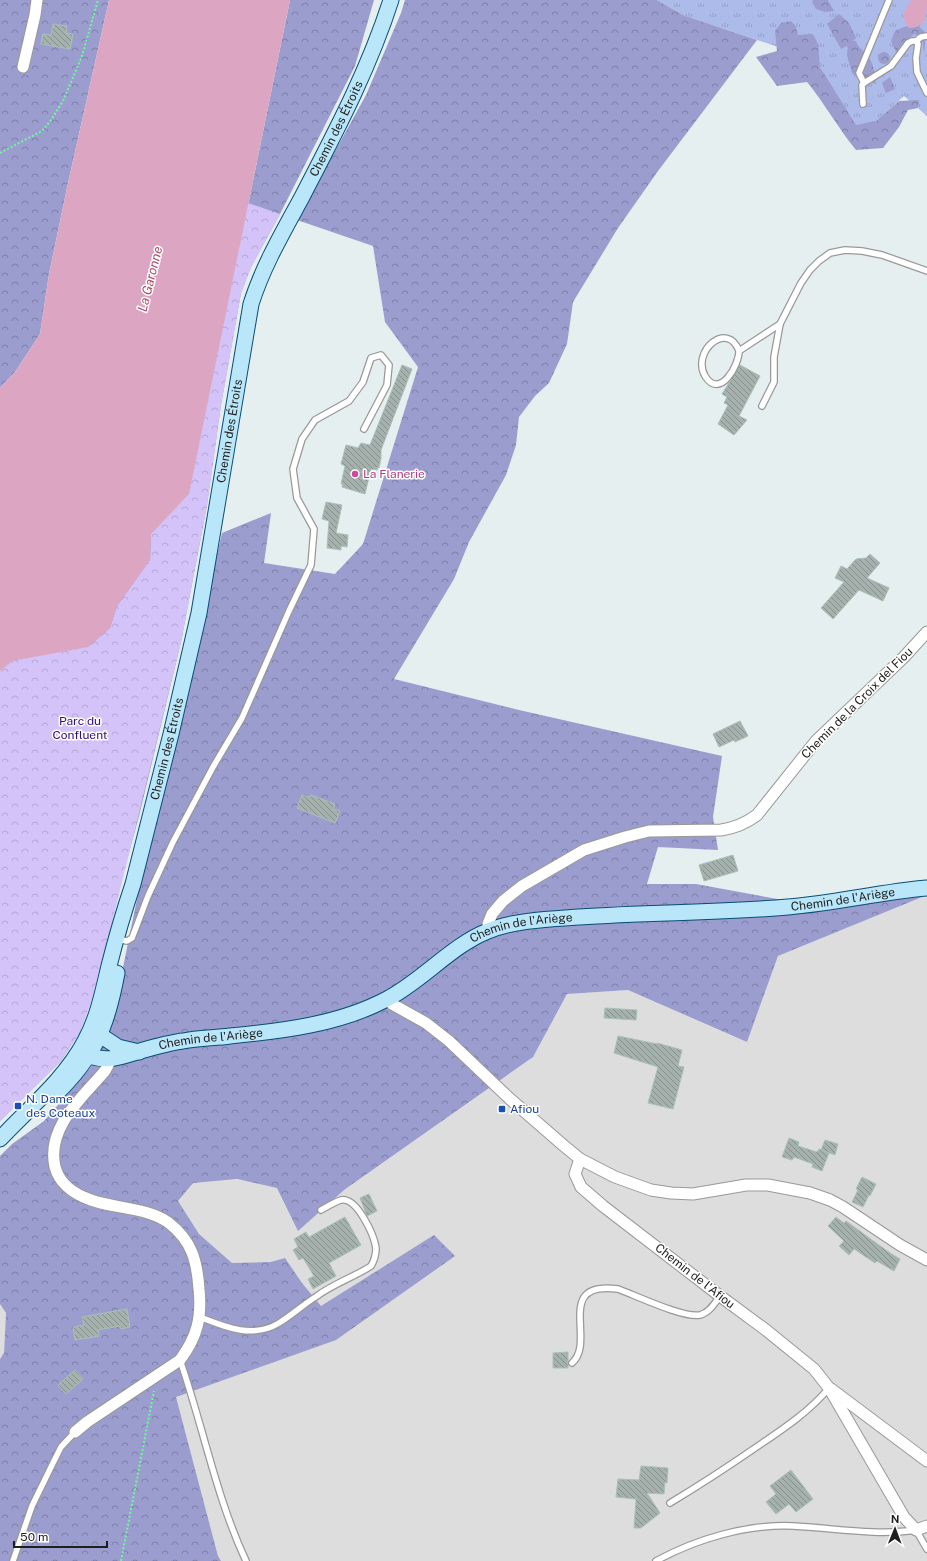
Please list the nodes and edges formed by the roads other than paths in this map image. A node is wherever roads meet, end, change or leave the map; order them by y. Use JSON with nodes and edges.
{"nodes":[{"id":1,"x":37,"y":0,"type":"edge"},
{"id":2,"x":391,"y":0,"type":"edge"},
{"id":3,"x":889,"y":0,"type":"edge"},
{"id":4,"x":927,"y":36,"type":"edge"},
{"id":5,"x":916,"y":41,"type":"junction"},
{"id":6,"x":23,"y":67,"type":"dead end"},
{"id":7,"x":864,"y":83,"type":"junction"},
{"id":8,"x":927,"y":93,"type":"edge"},
{"id":9,"x":863,"y":104,"type":"dead end"},
{"id":10,"x":927,"y":271,"type":"edge"},
{"id":11,"x":780,"y":324,"type":"junction"},
{"id":12,"x":739,"y":350,"type":"junction"},
{"id":13,"x":762,"y":406,"type":"dead end"},
{"id":14,"x":364,"y":429,"type":"dead end"},
{"id":15,"x":927,"y":632,"type":"edge"},
{"id":16,"x":927,"y":888,"type":"edge"},
{"id":17,"x":489,"y":930,"type":"junction"},
{"id":18,"x":120,"y":940,"type":"junction"},
{"id":19,"x":387,"y":999,"type":"junction"},
{"id":20,"x":100,"y":1035,"type":"junction"},
{"id":21,"x":86,"y":1040,"type":"junction"},
{"id":22,"x":118,"y":1047,"type":"junction"},
{"id":23,"x":139,"y":1052,"type":"junction"},
{"id":24,"x":89,"y":1056,"type":"junction"},
{"id":25,"x":110,"y":1059,"type":"junction"},
{"id":26,"x":0,"y":1140,"type":"edge"},
{"id":27,"x":580,"y":1159,"type":"junction"},
{"id":28,"x":321,"y":1210,"type":"dead end"},
{"id":29,"x":927,"y":1260,"type":"edge"},
{"id":30,"x":720,"y":1296,"type":"junction"},
{"id":31,"x":200,"y":1317,"type":"junction"},
{"id":32,"x":180,"y":1360,"type":"junction"},
{"id":33,"x":572,"y":1363,"type":"dead end"},
{"id":34,"x":829,"y":1388,"type":"junction"},
{"id":35,"x":75,"y":1432,"type":"joint"},
{"id":36,"x":927,"y":1461,"type":"edge"},
{"id":37,"x":670,"y":1503,"type":"dead end"},
{"id":38,"x":927,"y":1526,"type":"edge"},
{"id":39,"x":916,"y":1530,"type":"junction"},
{"id":40,"x":927,"y":1549,"type":"edge"},
{"id":41,"x":13,"y":1561,"type":"edge"},
{"id":42,"x":246,"y":1561,"type":"edge"},
{"id":43,"x":656,"y":1561,"type":"edge"}],
"edges":[{"from":1,"to":6,"type":"street"},
{"from":2,"to":18,"type":"main road","name":"Chemin des Étroits"},
{"from":3,"to":7,"type":"lane"},
{"from":4,"to":5,"type":"lane"},
{"from":5,"to":7,"type":"lane"},
{"from":5,"to":8,"type":"lane"},
{"from":7,"to":9,"type":"lane"},
{"from":10,"to":11,"type":"lane"},
{"from":11,"to":12,"type":"lane"},
{"from":11,"to":13,"type":"lane"},
{"from":12,"to":12,"type":"lane"},
{"from":14,"to":18,"type":"lane"},
{"from":15,"to":17,"type":"street","name":"Chemin de la Croix del Fiou"},
{"from":16,"to":17,"type":"main road","name":"Chemin de l'Ariège"},
{"from":17,"to":19,"type":"main road","name":"Chemin de l'Ariège"},
{"from":18,"to":20,"type":"main road","name":"Chemin des Étroits"},
{"from":18,"to":21,"type":"main road","name":"Chemin des Étroits"},
{"from":19,"to":23,"type":"main road","name":"Chemin de l'Ariège"},
{"from":19,"to":27,"type":"street"},
{"from":20,"to":21,"type":"main road"},
{"from":20,"to":22,"type":"main road","name":"Chemin de l'Ariège"},
{"from":20,"to":24,"type":"main road","name":"Chemin des Étroits"},
{"from":21,"to":24,"type":"main road"},
{"from":21,"to":26,"type":"main road","name":"Chemin des Étroits"},
{"from":22,"to":23,"type":"main road","name":"Chemin de l'Ariège"},
{"from":22,"to":25,"type":"street"},
{"from":23,"to":25,"type":"main road","name":"Chemin de l'Ariège"},
{"from":24,"to":25,"type":"main road","name":"Chemin de l'Ariège"},
{"from":24,"to":26,"type":"main road","name":"Chemin des Étroits"},
{"from":25,"to":31,"type":"street"},
{"from":27,"to":29,"type":"street"},
{"from":27,"to":30,"type":"street","name":"Chemin de l'Afiou"},
{"from":28,"to":31,"type":"lane"},
{"from":30,"to":33,"type":"lane"},
{"from":30,"to":34,"type":"street","name":"Chemin de l'Afiou"},
{"from":31,"to":32,"type":"street"},
{"from":32,"to":35,"type":"street"},
{"from":32,"to":42,"type":"lane"},
{"from":34,"to":36,"type":"street","name":"Chemin de l'Afiou"},
{"from":34,"to":37,"type":"lane"},
{"from":34,"to":39,"type":"street","name":"Chemin de l'Afiou"},
{"from":35,"to":41,"type":"lane"},
{"from":38,"to":39,"type":"street"},
{"from":39,"to":40,"type":"lane"},
{"from":39,"to":43,"type":"lane"}]}
